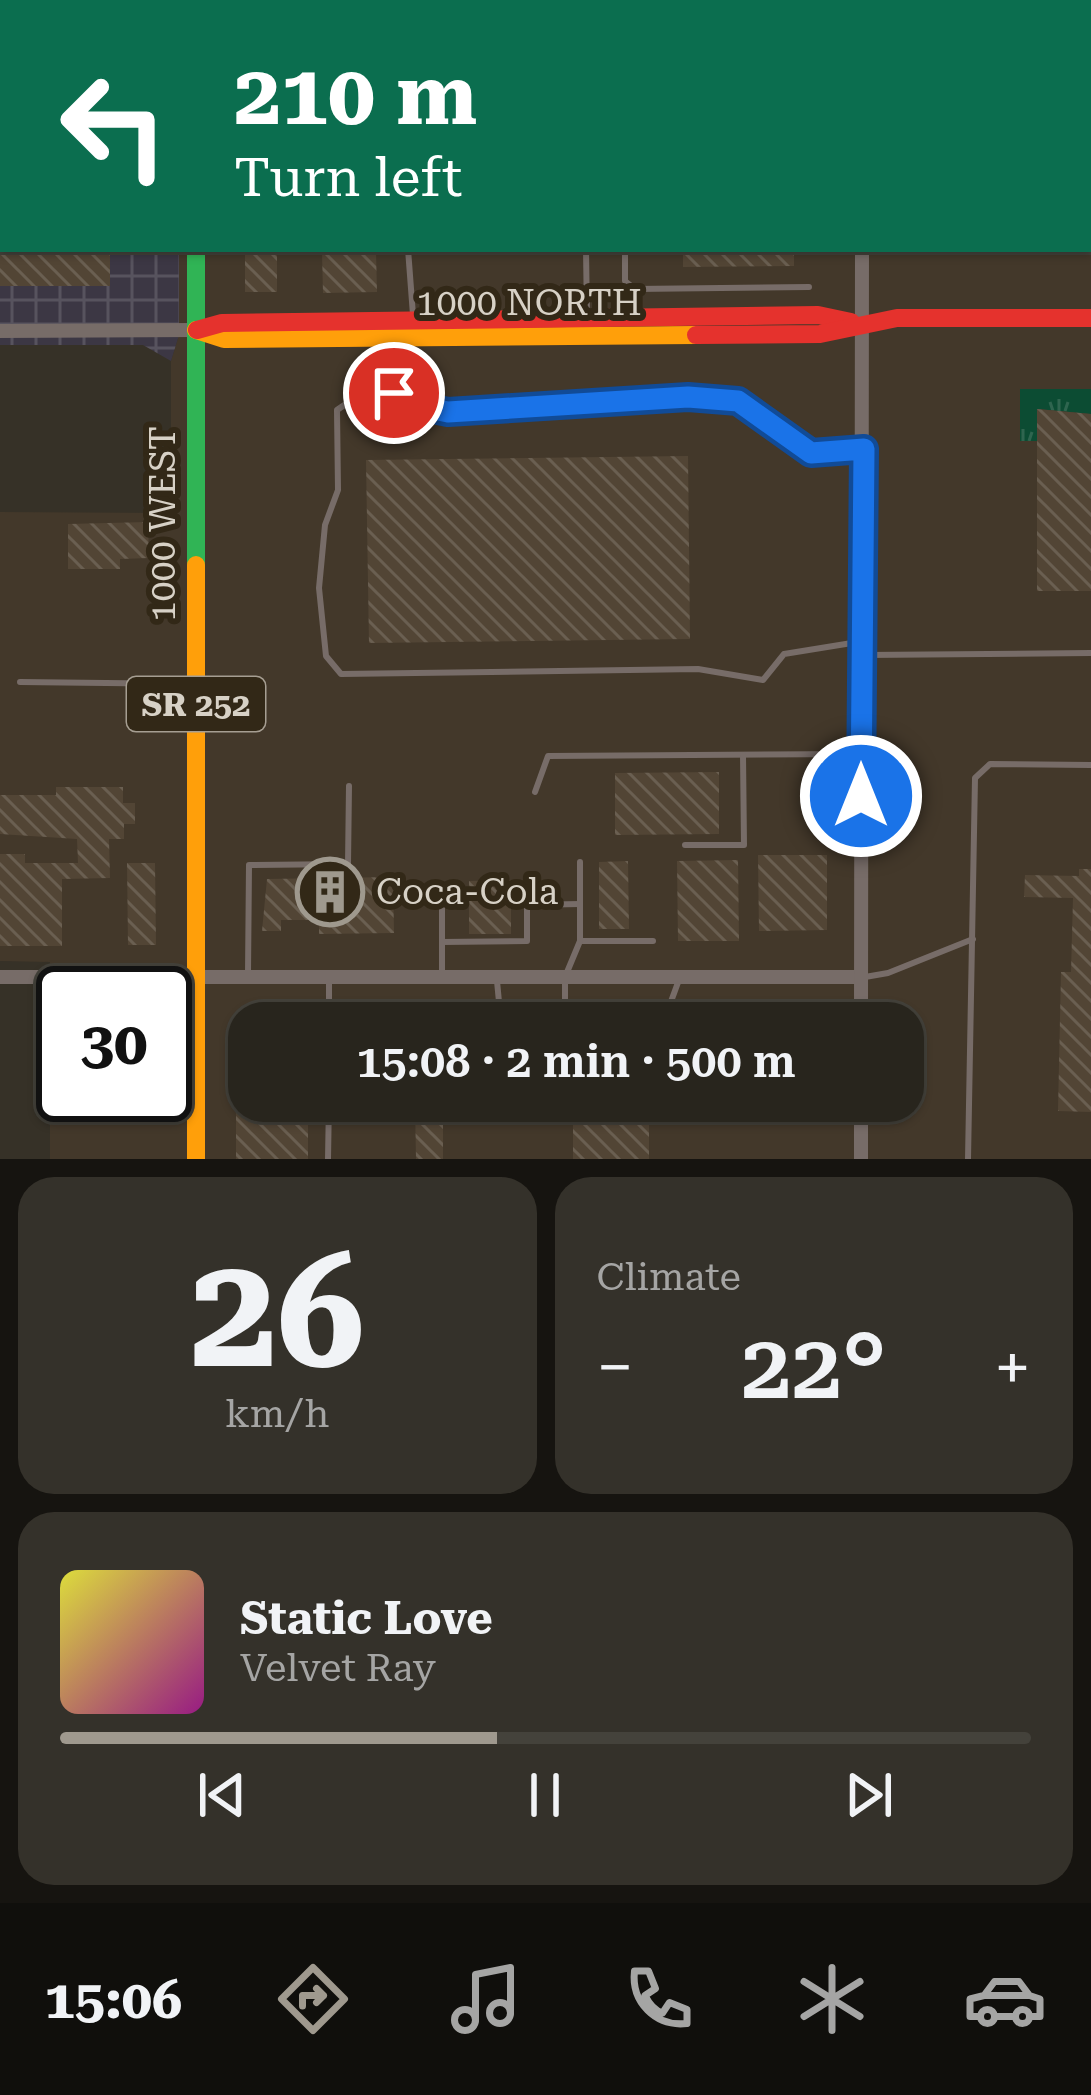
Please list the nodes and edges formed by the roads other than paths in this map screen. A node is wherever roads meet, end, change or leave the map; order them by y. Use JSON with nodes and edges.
{"nodes":[{"id":1,"x":196,"y":252,"type":"edge"},
{"id":2,"x":409,"y":252,"type":"edge"},
{"id":3,"x":586,"y":252,"type":"edge"},
{"id":4,"x":625,"y":252,"type":"edge"},
{"id":5,"x":862,"y":252,"type":"edge"},
{"id":6,"x":809,"y":287,"type":"dead end"},
{"id":7,"x":587,"y":318,"type":"junction"},
{"id":8,"x":1091,"y":318,"type":"edge"},
{"id":9,"x":413,"y":319,"type":"junction"},
{"id":10,"x":862,"y":323,"type":"junction"},
{"id":11,"x":196,"y":330,"type":"junction"},
{"id":12,"x":0,"y":331,"type":"edge"},
{"id":13,"x":864,"y":449,"type":"junction"},
{"id":14,"x":862,"y":648,"type":"junction"},
{"id":15,"x":1091,"y":653,"type":"edge"},
{"id":16,"x":20,"y":682,"type":"dead end"},
{"id":17,"x":196,"y":684,"type":"junction"},
{"id":18,"x":861,"y":754,"type":"junction"},
{"id":19,"x":743,"y":755,"type":"junction"},
{"id":20,"x":1091,"y":765,"type":"edge"},
{"id":21,"x":349,"y":786,"type":"dead end"},
{"id":22,"x":535,"y":792,"type":"dead end"},
{"id":23,"x":685,"y":845,"type":"dead end"},
{"id":24,"x":580,"y":862,"type":"dead end"},
{"id":25,"x":442,"y":886,"type":"dead end"},
{"id":26,"x":580,"y":904,"type":"junction"},
{"id":27,"x":973,"y":939,"type":"junction"},
{"id":28,"x":580,"y":941,"type":"junction"},
{"id":29,"x":653,"y":941,"type":"dead end"},
{"id":30,"x":442,"y":942,"type":"junction"},
{"id":31,"x":0,"y":977,"type":"edge"},
{"id":32,"x":196,"y":977,"type":"junction"},
{"id":33,"x":248,"y":977,"type":"junction"},
{"id":34,"x":329,"y":977,"type":"junction"},
{"id":35,"x":442,"y":977,"type":"junction"},
{"id":36,"x":497,"y":977,"type":"junction"},
{"id":37,"x":565,"y":977,"type":"junction"},
{"id":38,"x":680,"y":977,"type":"junction"},
{"id":39,"x":861,"y":977,"type":"junction"},
{"id":40,"x":329,"y":1002,"type":"edge"},
{"id":41,"x":499,"y":1002,"type":"edge"},
{"id":42,"x":565,"y":1002,"type":"edge"},
{"id":43,"x":672,"y":1002,"type":"edge"},
{"id":44,"x":861,"y":1002,"type":"edge"},
{"id":45,"x":329,"y":1122,"type":"edge"},
{"id":46,"x":861,"y":1122,"type":"edge"},
{"id":47,"x":196,"y":1159,"type":"edge"},
{"id":48,"x":328,"y":1159,"type":"edge"},
{"id":49,"x":861,"y":1159,"type":"edge"},
{"id":50,"x":968,"y":1159,"type":"edge"}],
"edges":[{"from":1,"to":11,"type":"street","name":"1000 WEST","number":"SR 252"},
{"from":2,"to":9,"type":"lane"},
{"from":3,"to":7,"type":"lane"},
{"from":4,"to":6,"type":"lane"},
{"from":5,"to":10,"type":"street"},
{"from":7,"to":9,"type":"street","name":"1000 NORTH"},
{"from":7,"to":10,"type":"street","name":"1000 NORTH"},
{"from":8,"to":10,"type":"street","name":"1000 NORTH"},
{"from":9,"to":11,"type":"street","name":"1000 NORTH"},
{"from":10,"to":11,"type":"street","name":"1000 NORTH"},
{"from":10,"to":13,"type":"street"},
{"from":11,"to":12,"type":"street","name":"1000 NORTH"},
{"from":11,"to":17,"type":"street","name":"1000 WEST","number":"SR 252"},
{"from":13,"to":14,"type":"street"},
{"from":13,"to":14,"type":"lane"},
{"from":14,"to":15,"type":"lane"},
{"from":14,"to":18,"type":"street"},
{"from":16,"to":17,"type":"lane"},
{"from":17,"to":32,"type":"street","name":"1000 WEST","number":"SR 252"},
{"from":18,"to":19,"type":"lane"},
{"from":18,"to":39,"type":"street"},
{"from":19,"to":22,"type":"lane"},
{"from":19,"to":23,"type":"lane"},
{"from":20,"to":27,"type":"lane"},
{"from":21,"to":33,"type":"lane"},
{"from":24,"to":26,"type":"lane"},
{"from":25,"to":30,"type":"lane"},
{"from":26,"to":28,"type":"lane"},
{"from":26,"to":30,"type":"lane"},
{"from":27,"to":39,"type":"lane"},
{"from":27,"to":50,"type":"lane"},
{"from":28,"to":29,"type":"lane"},
{"from":28,"to":37,"type":"lane"},
{"from":30,"to":35,"type":"lane"},
{"from":31,"to":32,"type":"street"},
{"from":32,"to":33,"type":"street"},
{"from":32,"to":47,"type":"street","name":"1000 WEST","number":"SR 252"},
{"from":33,"to":34,"type":"street"},
{"from":34,"to":35,"type":"street"},
{"from":34,"to":40,"type":"lane"},
{"from":35,"to":36,"type":"street"},
{"from":36,"to":37,"type":"street"},
{"from":36,"to":41,"type":"lane"},
{"from":37,"to":38,"type":"street"},
{"from":37,"to":42,"type":"lane"},
{"from":38,"to":39,"type":"street"},
{"from":38,"to":43,"type":"lane"},
{"from":39,"to":44,"type":"street"},
{"from":45,"to":48,"type":"lane"},
{"from":46,"to":49,"type":"street"}]}
